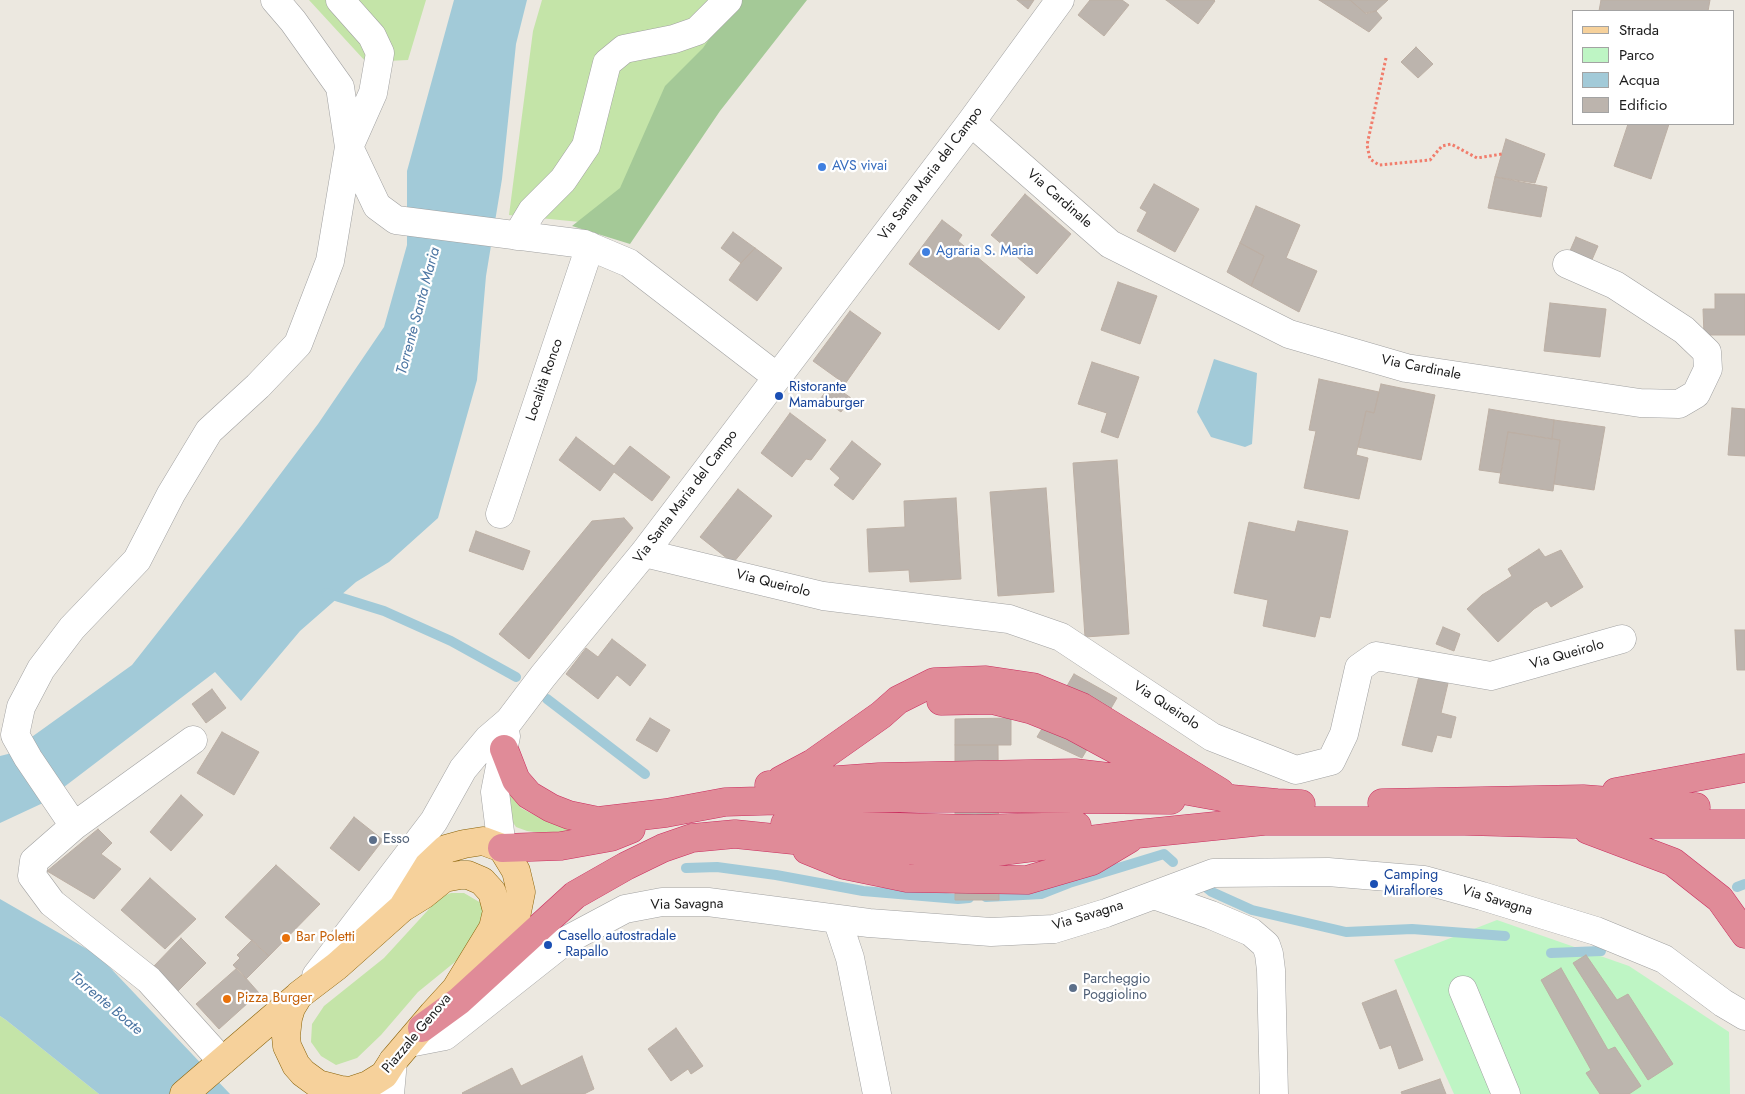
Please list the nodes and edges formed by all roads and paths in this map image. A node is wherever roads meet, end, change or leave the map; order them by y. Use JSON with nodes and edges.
{"nodes":[{"id":1,"x":275,"y":0,"type":"edge"},
{"id":2,"x":340,"y":0,"type":"edge"},
{"id":3,"x":728,"y":0,"type":"edge"},
{"id":4,"x":1060,"y":0,"type":"edge"},
{"id":5,"x":1386,"y":58,"type":"dead end"},
{"id":6,"x":971,"y":122,"type":"junction"},
{"id":7,"x":349,"y":147,"type":"junction"},
{"id":8,"x":1502,"y":154,"type":"dead end"},
{"id":9,"x":515,"y":235,"type":"junction"},
{"id":10,"x":590,"y":246,"type":"junction"},
{"id":11,"x":1567,"y":264,"type":"dead end"},
{"id":12,"x":776,"y":377,"type":"junction"},
{"id":13,"x":500,"y":514,"type":"dead end"},
{"id":14,"x":644,"y":553,"type":"junction"},
{"id":15,"x":1622,"y":639,"type":"dead end"},
{"id":16,"x":514,"y":714,"type":"junction"},
{"id":17,"x":193,"y":740,"type":"dead end"},
{"id":18,"x":504,"y":749,"type":"junction"},
{"id":19,"x":1745,"y":768,"type":"edge"},
{"id":20,"x":769,"y":785,"type":"junction"},
{"id":21,"x":1232,"y":799,"type":"junction"},
{"id":22,"x":1583,"y":799,"type":"junction"},
{"id":23,"x":725,"y":802,"type":"junction"},
{"id":24,"x":1745,"y":807,"type":"edge"},
{"id":25,"x":666,"y":813,"type":"junction"},
{"id":26,"x":1573,"y":824,"type":"junction"},
{"id":27,"x":1745,"y":824,"type":"edge"},
{"id":28,"x":74,"y":826,"type":"junction"},
{"id":29,"x":1166,"y":831,"type":"junction"},
{"id":30,"x":718,"y":836,"type":"junction"},
{"id":31,"x":502,"y":848,"type":"junction"},
{"id":32,"x":1154,"y":895,"type":"junction"},
{"id":33,"x":402,"y":908,"type":"junction"},
{"id":34,"x":837,"y":919,"type":"junction"},
{"id":35,"x":1745,"y":934,"type":"edge"},
{"id":36,"x":457,"y":987,"type":"junction"},
{"id":37,"x":307,"y":988,"type":"junction"},
{"id":38,"x":1463,"y":990,"type":"dead end"},
{"id":39,"x":1745,"y":1016,"type":"edge"},
{"id":40,"x":408,"y":1044,"type":"junction"},
{"id":41,"x":219,"y":1064,"type":"junction"},
{"id":42,"x":326,"y":1092,"type":"edge"},
{"id":43,"x":184,"y":1094,"type":"edge"},
{"id":44,"x":390,"y":1094,"type":"edge"},
{"id":45,"x":877,"y":1094,"type":"edge"},
{"id":46,"x":1274,"y":1094,"type":"edge"},
{"id":47,"x":1506,"y":1094,"type":"edge"}],
"edges":[{"from":1,"to":7,"type":"street"},
{"from":2,"to":7,"type":"street"},
{"from":3,"to":9,"type":"street"},
{"from":4,"to":6,"type":"street","name":"Via Santa Maria del Campo"},
{"from":5,"to":8,"type":"path"},
{"from":6,"to":11,"type":"street","name":"Via Cardinale"},
{"from":6,"to":12,"type":"street","name":"Via Santa Maria del Campo"},
{"from":7,"to":9,"type":"street"},
{"from":7,"to":28,"type":"street"},
{"from":9,"to":10,"type":"street"},
{"from":10,"to":12,"type":"street"},
{"from":10,"to":13,"type":"street","name":"Località Ronco"},
{"from":12,"to":14,"type":"street","name":"Via Santa Maria del Campo"},
{"from":14,"to":15,"type":"street","name":"Via Queirolo"},
{"from":14,"to":16,"type":"street","name":"Via Santa Maria del Campo"},
{"from":16,"to":18,"type":"street"},
{"from":16,"to":37,"type":"street","name":"Via Santa Maria del Campo"},
{"from":17,"to":28,"type":"street"},
{"from":18,"to":25,"type":"highway"},
{"from":18,"to":31,"type":"street"},
{"from":19,"to":22,"type":"highway"},
{"from":20,"to":21,"type":"highway"},
{"from":20,"to":21,"type":"highway"},
{"from":20,"to":23,"type":"highway"},
{"from":21,"to":22,"type":"highway"},
{"from":21,"to":23,"type":"highway"},
{"from":22,"to":24,"type":"highway"},
{"from":23,"to":25,"type":"highway"},
{"from":25,"to":31,"type":"highway"},
{"from":26,"to":27,"type":"highway"},
{"from":26,"to":29,"type":"highway"},
{"from":26,"to":35,"type":"highway"},
{"from":28,"to":41,"type":"street"},
{"from":29,"to":30,"type":"highway"},
{"from":29,"to":30,"type":"highway"},
{"from":30,"to":40,"type":"highway"},
{"from":31,"to":33,"type":"main road","name":"Piazzale Genova"},
{"from":31,"to":36,"type":"main road","name":"Piazzale Genova"},
{"from":32,"to":34,"type":"street","name":"Via Savagna"},
{"from":32,"to":39,"type":"street","name":"Via Savagna"},
{"from":32,"to":46,"type":"street"},
{"from":33,"to":36,"type":"main road","name":"Piazzale Genova"},
{"from":33,"to":37,"type":"main road","name":"Piazzale Genova"},
{"from":34,"to":40,"type":"street","name":"Via Savagna"},
{"from":34,"to":45,"type":"street"},
{"from":36,"to":40,"type":"main road","name":"Piazzale Genova"},
{"from":37,"to":41,"type":"main road"},
{"from":37,"to":42,"type":"main road","name":"Piazzale Genova"},
{"from":38,"to":47,"type":"street"},
{"from":40,"to":42,"type":"main road","name":"Piazzale Genova"},
{"from":40,"to":44,"type":"street"},
{"from":41,"to":43,"type":"main road"}]}
